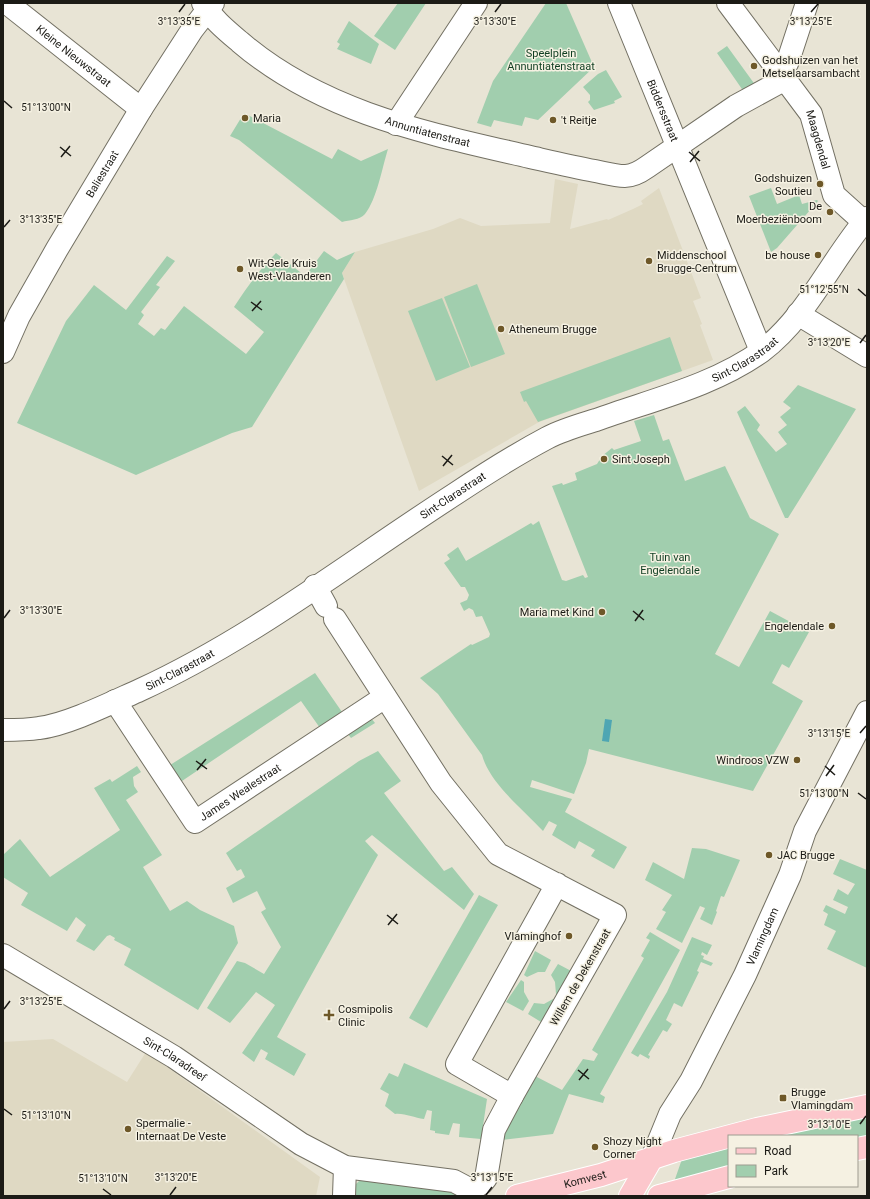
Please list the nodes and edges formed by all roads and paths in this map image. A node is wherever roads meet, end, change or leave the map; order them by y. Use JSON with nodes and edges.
{"nodes":[{"id":1,"x":7,"y":3,"type":"edge"},
{"id":2,"x":476,"y":3,"type":"edge"},
{"id":3,"x":619,"y":3,"type":"edge"},
{"id":4,"x":728,"y":3,"type":"edge"},
{"id":5,"x":807,"y":3,"type":"edge"},
{"id":6,"x":208,"y":6,"type":"edge"},
{"id":7,"x":782,"y":76,"type":"junction"},
{"id":8,"x":141,"y":109,"type":"junction"},
{"id":9,"x":396,"y":124,"type":"junction"},
{"id":10,"x":678,"y":147,"type":"junction"},
{"id":11,"x":865,"y":220,"type":"edge"},
{"id":12,"x":798,"y":314,"type":"junction"},
{"id":13,"x":761,"y":351,"type":"junction"},
{"id":14,"x":3,"y":352,"type":"edge"},
{"id":15,"x":867,"y":356,"type":"edge"},
{"id":16,"x":315,"y":586,"type":"junction"},
{"id":17,"x":385,"y":697,"type":"junction"},
{"id":18,"x":115,"y":702,"type":"junction"},
{"id":19,"x":867,"y":712,"type":"edge"},
{"id":20,"x":3,"y":730,"type":"edge"},
{"id":21,"x":557,"y":884,"type":"junction"},
{"id":22,"x":3,"y":955,"type":"edge"},
{"id":23,"x":512,"y":1096,"type":"junction"},
{"id":24,"x":867,"y":1106,"type":"edge"},
{"id":25,"x":732,"y":1135,"type":"edge"},
{"id":26,"x":728,"y":1136,"type":"edge"},
{"id":27,"x":652,"y":1158,"type":"junction"},
{"id":28,"x":344,"y":1168,"type":"junction"},
{"id":29,"x":728,"y":1177,"type":"edge"},
{"id":30,"x":471,"y":1193,"type":"edge"},
{"id":31,"x":344,"y":1196,"type":"edge"},
{"id":32,"x":517,"y":1196,"type":"edge"},
{"id":33,"x":630,"y":1196,"type":"edge"},
{"id":34,"x":659,"y":1196,"type":"edge"}],
"edges":[{"from":1,"to":8,"type":"street","name":"Kleine Nieuwstraat"},
{"from":2,"to":9,"type":"street"},
{"from":3,"to":10,"type":"street","name":"Biddersstraat"},
{"from":4,"to":7,"type":"street","name":"Maagdendal"},
{"from":5,"to":7,"type":"street"},
{"from":6,"to":8,"type":"street","name":"Baliestraat"},
{"from":6,"to":9,"type":"street","name":"Annuntiatenstraat"},
{"from":7,"to":10,"type":"street","name":"Annuntiatenstraat"},
{"from":7,"to":11,"type":"street","name":"Maagdendal"},
{"from":8,"to":14,"type":"street","name":"Baliestraat"},
{"from":9,"to":10,"type":"street","name":"Annuntiatenstraat"},
{"from":10,"to":13,"type":"street","name":"Biddersstraat"},
{"from":11,"to":12,"type":"street","name":"Sint-Clarastraat"},
{"from":12,"to":13,"type":"street","name":"Sint-Clarastraat"},
{"from":12,"to":15,"type":"street"},
{"from":13,"to":16,"type":"street","name":"Sint-Clarastraat"},
{"from":16,"to":17,"type":"street"},
{"from":16,"to":18,"type":"street","name":"Sint-Clarastraat"},
{"from":17,"to":18,"type":"street","name":"James Wealestraat"},
{"from":17,"to":21,"type":"street","name":"Willem de Dekenstraat"},
{"from":18,"to":20,"type":"street","name":"Sint-Clarastraat"},
{"from":19,"to":27,"type":"street","name":"Vlamingdam"},
{"from":21,"to":23,"type":"street"},
{"from":21,"to":23,"type":"street","name":"Willem de Dekenstraat"},
{"from":22,"to":28,"type":"street","name":"Sint-Claradreef"},
{"from":23,"to":30,"type":"street","name":"Willem de Dekenstraat"},
{"from":24,"to":25,"type":"main road","name":"Komvest"},
{"from":26,"to":27,"type":"main road","name":"Komvest"},
{"from":27,"to":32,"type":"main road","name":"Komvest"},
{"from":27,"to":33,"type":"main road"},
{"from":28,"to":30,"type":"street","name":"Sint-Claradreef"},
{"from":28,"to":31,"type":"street"},
{"from":29,"to":34,"type":"main road"}]}
